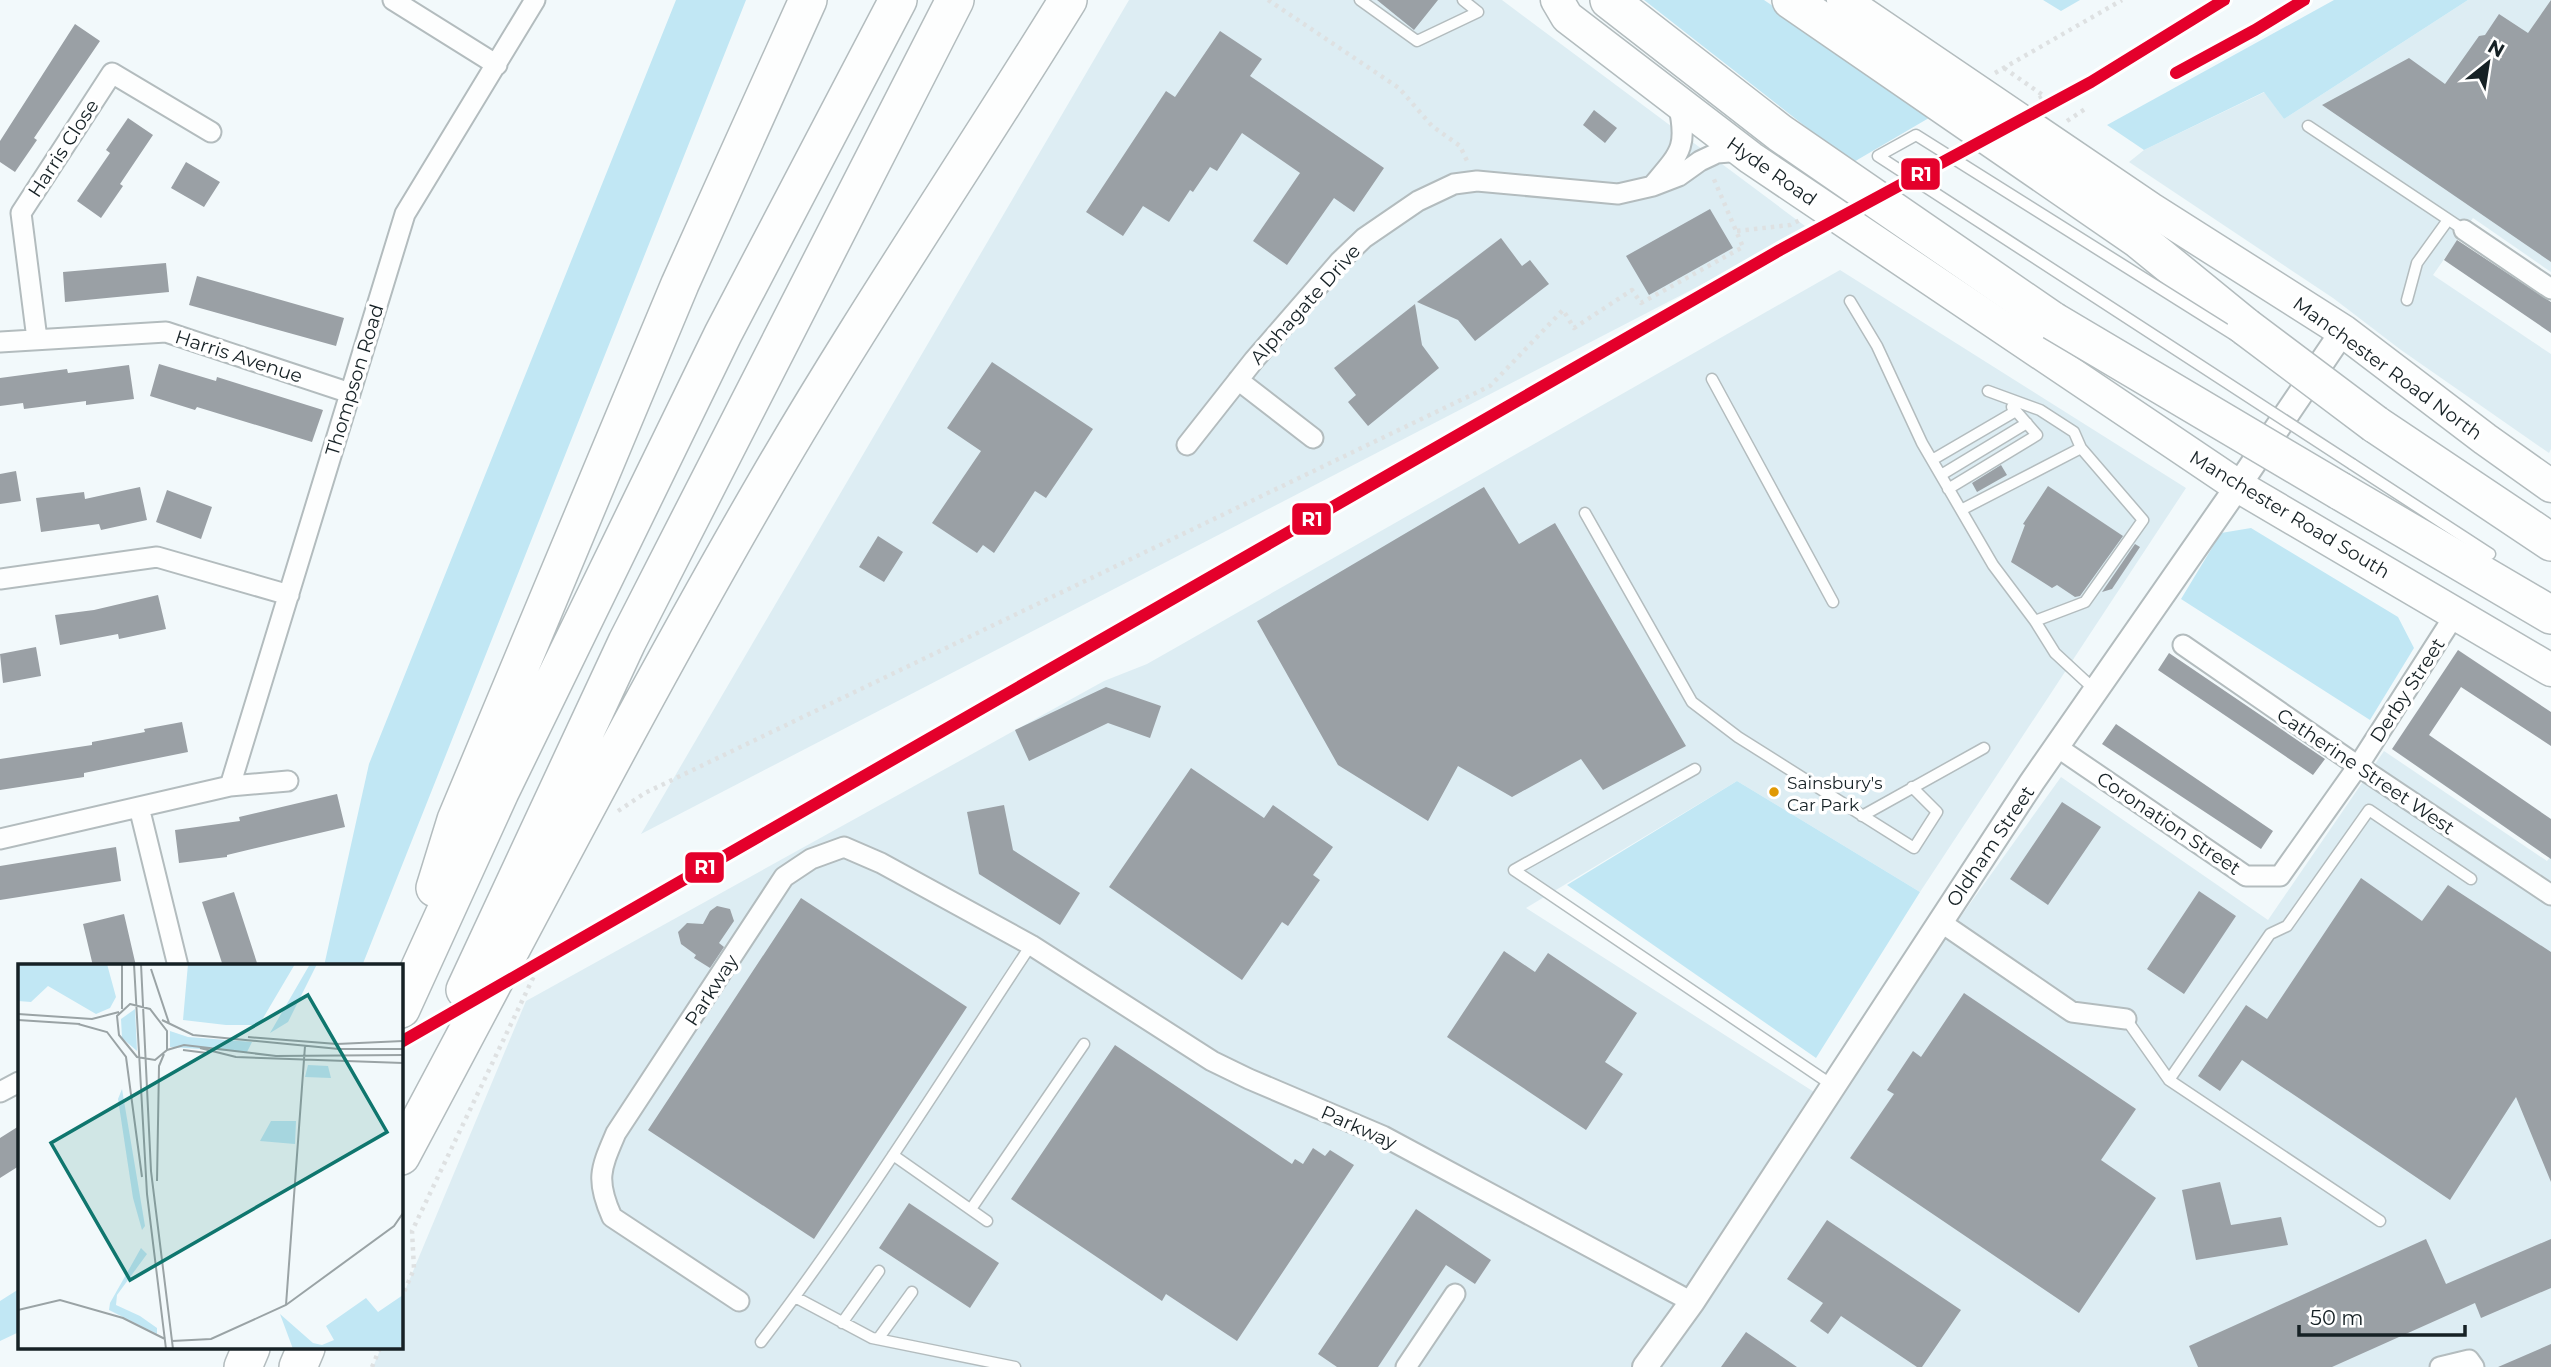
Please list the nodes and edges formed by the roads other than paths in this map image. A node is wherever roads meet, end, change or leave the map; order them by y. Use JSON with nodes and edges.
{"nodes":[{"id":1,"x":393,"y":0,"type":"edge"},
{"id":2,"x":535,"y":0,"type":"edge"},
{"id":3,"x":808,"y":0,"type":"edge"},
{"id":4,"x":898,"y":0,"type":"edge"},
{"id":5,"x":955,"y":0,"type":"edge"},
{"id":6,"x":1069,"y":0,"type":"edge"},
{"id":7,"x":1360,"y":0,"type":"edge"},
{"id":8,"x":1462,"y":0,"type":"edge"},
{"id":9,"x":1609,"y":0,"type":"edge"},
{"id":10,"x":1791,"y":0,"type":"edge"},
{"id":11,"x":1557,"y":6,"type":"edge"},
{"id":12,"x":1850,"y":17,"type":"edge"},
{"id":13,"x":497,"y":65,"type":"junction"},
{"id":14,"x":1678,"y":103,"type":"junction"},
{"id":15,"x":2308,"y":126,"type":"dead end"},
{"id":16,"x":211,"y":132,"type":"dead end"},
{"id":17,"x":1747,"y":155,"type":"junction"},
{"id":18,"x":1653,"y":186,"type":"junction"},
{"id":19,"x":2456,"y":225,"type":"junction"},
{"id":20,"x":2551,"y":289,"type":"edge"},
{"id":21,"x":2407,"y":300,"type":"dead end"},
{"id":22,"x":1850,"y":301,"type":"dead end"},
{"id":23,"x":2343,"y":331,"type":"junction"},
{"id":24,"x":37,"y":339,"type":"junction"},
{"id":25,"x":0,"y":342,"type":"edge"},
{"id":26,"x":2249,"y":344,"type":"dead end"},
{"id":27,"x":2036,"y":348,"type":"joint"},
{"id":28,"x":2260,"y":351,"type":"dead end"},
{"id":29,"x":1712,"y":379,"type":"dead end"},
{"id":30,"x":1238,"y":380,"type":"junction"},
{"id":31,"x":350,"y":393,"type":"junction"},
{"id":32,"x":2016,"y":411,"type":"junction"},
{"id":33,"x":2027,"y":423,"type":"junction"},
{"id":34,"x":2375,"y":424,"type":"junction"},
{"id":35,"x":1312,"y":438,"type":"dead end"},
{"id":36,"x":1187,"y":445,"type":"dead end"},
{"id":37,"x":2081,"y":448,"type":"junction"},
{"id":38,"x":1932,"y":460,"type":"junction"},
{"id":39,"x":1941,"y":475,"type":"junction"},
{"id":40,"x":2346,"y":477,"type":"junction"},
{"id":41,"x":2238,"y":486,"type":"junction"},
{"id":42,"x":2551,"y":486,"type":"edge"},
{"id":43,"x":1948,"y":489,"type":"junction"},
{"id":44,"x":1961,"y":510,"type":"junction"},
{"id":45,"x":1585,"y":513,"type":"dead end"},
{"id":46,"x":2551,"y":542,"type":"edge"},
{"id":47,"x":2490,"y":554,"type":"dead end"},
{"id":48,"x":0,"y":579,"type":"edge"},
{"id":49,"x":289,"y":595,"type":"junction"},
{"id":50,"x":1833,"y":602,"type":"dead end"},
{"id":51,"x":2456,"y":613,"type":"junction"},
{"id":52,"x":2551,"y":615,"type":"edge"},
{"id":53,"x":2035,"y":621,"type":"junction"},
{"id":54,"x":2183,"y":645,"type":"dead end"},
{"id":55,"x":2551,"y":670,"type":"edge"},
{"id":56,"x":2096,"y":690,"type":"junction"},
{"id":57,"x":2057,"y":747,"type":"junction"},
{"id":58,"x":1984,"y":748,"type":"dead end"},
{"id":59,"x":2358,"y":766,"type":"junction"},
{"id":60,"x":1695,"y":769,"type":"dead end"},
{"id":61,"x":288,"y":781,"type":"dead end"},
{"id":62,"x":230,"y":786,"type":"junction"},
{"id":63,"x":1912,"y":787,"type":"junction"},
{"id":64,"x":139,"y":807,"type":"junction"},
{"id":65,"x":1862,"y":816,"type":"junction"},
{"id":66,"x":0,"y":839,"type":"edge"},
{"id":67,"x":2471,"y":879,"type":"dead end"},
{"id":68,"x":2551,"y":895,"type":"edge"},
{"id":69,"x":1939,"y":921,"type":"junction"},
{"id":70,"x":1031,"y":945,"type":"junction"},
{"id":71,"x":178,"y":964,"type":"edge"},
{"id":72,"x":402,"y":1000,"type":"edge"},
{"id":73,"x":402,"y":1007,"type":"edge"},
{"id":74,"x":2126,"y":1019,"type":"joint"},
{"id":75,"x":1084,"y":1044,"type":"dead end"},
{"id":76,"x":2169,"y":1080,"type":"junction"},
{"id":77,"x":18,"y":1083,"type":"edge"},
{"id":78,"x":1833,"y":1085,"type":"junction"},
{"id":79,"x":0,"y":1092,"type":"edge"},
{"id":80,"x":402,"y":1130,"type":"edge"},
{"id":81,"x":402,"y":1154,"type":"edge"},
{"id":82,"x":893,"y":1155,"type":"junction"},
{"id":83,"x":971,"y":1209,"type":"junction"},
{"id":84,"x":987,"y":1221,"type":"dead end"},
{"id":85,"x":2380,"y":1221,"type":"dead end"},
{"id":86,"x":880,"y":1271,"type":"dead end"},
{"id":87,"x":912,"y":1292,"type":"dead end"},
{"id":88,"x":1455,"y":1294,"type":"dead end"},
{"id":89,"x":795,"y":1297,"type":"junction"},
{"id":90,"x":739,"y":1301,"type":"dead end"},
{"id":91,"x":1692,"y":1302,"type":"junction"},
{"id":92,"x":842,"y":1323,"type":"junction"},
{"id":93,"x":878,"y":1339,"type":"junction"},
{"id":94,"x":761,"y":1342,"type":"dead end"},
{"id":95,"x":250,"y":1350,"type":"edge"},
{"id":96,"x":305,"y":1350,"type":"edge"},
{"id":97,"x":243,"y":1367,"type":"edge"},
{"id":98,"x":298,"y":1367,"type":"edge"},
{"id":99,"x":1014,"y":1367,"type":"edge"},
{"id":100,"x":1406,"y":1367,"type":"edge"},
{"id":101,"x":1646,"y":1367,"type":"edge"},
{"id":102,"x":2440,"y":1367,"type":"edge"},
{"id":103,"x":2474,"y":1367,"type":"edge"}],
"edges":[{"from":1,"to":13,"type":"street"},
{"from":2,"to":13,"type":"street","name":"Thompson Road"},
{"from":3,"to":72,"type":"highway"},
{"from":4,"to":73,"type":"highway"},
{"from":5,"to":80,"type":"highway"},
{"from":6,"to":81,"type":"highway"},
{"from":7,"to":8,"type":"lane"},
{"from":9,"to":40,"type":"highway","bridge":true},
{"from":10,"to":12,"type":"highway"},
{"from":11,"to":14,"type":"main road","name":"Hyde Road"},
{"from":12,"to":23,"type":"main road","name":"Manchester Road North"},
{"from":12,"to":34,"type":"highway","bridge":true},
{"from":13,"to":31,"type":"street","name":"Thompson Road"},
{"from":14,"to":17,"type":"main road","name":"Hyde Road"},
{"from":14,"to":18,"type":"street"},
{"from":15,"to":19,"type":"lane"},
{"from":16,"to":24,"type":"street","name":"Harris Close"},
{"from":17,"to":18,"type":"street","name":"Alphagate Drive"},
{"from":17,"to":27,"type":"main road","name":"Hyde Road"},
{"from":18,"to":30,"type":"street","name":"Alphagate Drive"},
{"from":19,"to":20,"type":"street"},
{"from":19,"to":21,"type":"lane"},
{"from":22,"to":38,"type":"lane"},
{"from":23,"to":41,"type":"street","name":"Oldham Street"},
{"from":23,"to":42,"type":"main road","name":"Manchester Road North"},
{"from":24,"to":25,"type":"street","name":"Harris Avenue"},
{"from":24,"to":31,"type":"street","name":"Harris Avenue"},
{"from":26,"to":40,"type":"lane","bridge":true},
{"from":27,"to":41,"type":"main road","name":"Manchester Road South"},
{"from":28,"to":34,"type":"lane","bridge":true},
{"from":29,"to":50,"type":"lane"},
{"from":30,"to":35,"type":"street"},
{"from":30,"to":36,"type":"street","name":"Alphagate Drive"},
{"from":31,"to":49,"type":"street","name":"Thompson Road"},
{"from":32,"to":33,"type":"lane"},
{"from":32,"to":37,"type":"lane"},
{"from":32,"to":38,"type":"lane"},
{"from":33,"to":39,"type":"lane"},
{"from":33,"to":43,"type":"lane"},
{"from":34,"to":46,"type":"highway"},
{"from":37,"to":44,"type":"lane"},
{"from":37,"to":53,"type":"lane"},
{"from":38,"to":39,"type":"lane"},
{"from":39,"to":43,"type":"lane"},
{"from":40,"to":47,"type":"lane"},
{"from":40,"to":52,"type":"highway"},
{"from":41,"to":51,"type":"main road","name":"Manchester Road South"},
{"from":41,"to":56,"type":"street","name":"Oldham Street"},
{"from":43,"to":44,"type":"lane"},
{"from":44,"to":53,"type":"lane"},
{"from":45,"to":65,"type":"lane"},
{"from":48,"to":49,"type":"street"},
{"from":49,"to":62,"type":"street","name":"Thompson Road"},
{"from":51,"to":55,"type":"main road","name":"Manchester Road South"},
{"from":51,"to":59,"type":"street","name":"Derby Street"},
{"from":53,"to":56,"type":"lane"},
{"from":54,"to":59,"type":"street","name":"Catherine Street West"},
{"from":56,"to":57,"type":"street","name":"Oldham Street"},
{"from":57,"to":59,"type":"street","name":"Coronation Street"},
{"from":57,"to":69,"type":"street","name":"Oldham Street"},
{"from":58,"to":63,"type":"lane"},
{"from":59,"to":68,"type":"street","name":"Catherine Street West"},
{"from":60,"to":78,"type":"lane"},
{"from":61,"to":62,"type":"street"},
{"from":62,"to":64,"type":"street"},
{"from":63,"to":65,"type":"lane"},
{"from":63,"to":65,"type":"lane"},
{"from":64,"to":66,"type":"street"},
{"from":64,"to":71,"type":"street"},
{"from":67,"to":76,"type":"lane"},
{"from":69,"to":74,"type":"street"},
{"from":69,"to":78,"type":"street","name":"Oldham Street"},
{"from":70,"to":82,"type":"lane"},
{"from":70,"to":90,"type":"street","name":"Parkway"},
{"from":70,"to":91,"type":"street","name":"Parkway"},
{"from":74,"to":76,"type":"lane"},
{"from":75,"to":83,"type":"lane"},
{"from":76,"to":85,"type":"lane"},
{"from":77,"to":79,"type":"street"},
{"from":78,"to":91,"type":"street","name":"Oldham Street"},
{"from":82,"to":83,"type":"lane"},
{"from":82,"to":89,"type":"lane"},
{"from":83,"to":84,"type":"lane"},
{"from":86,"to":92,"type":"lane"},
{"from":87,"to":93,"type":"lane"},
{"from":88,"to":100,"type":"street"},
{"from":89,"to":92,"type":"lane"},
{"from":89,"to":94,"type":"lane"},
{"from":91,"to":101,"type":"street","name":"Oldham Street"},
{"from":92,"to":93,"type":"lane"},
{"from":93,"to":99,"type":"lane"},
{"from":95,"to":97,"type":"highway"},
{"from":96,"to":98,"type":"highway"},
{"from":102,"to":103,"type":"street"}]}
